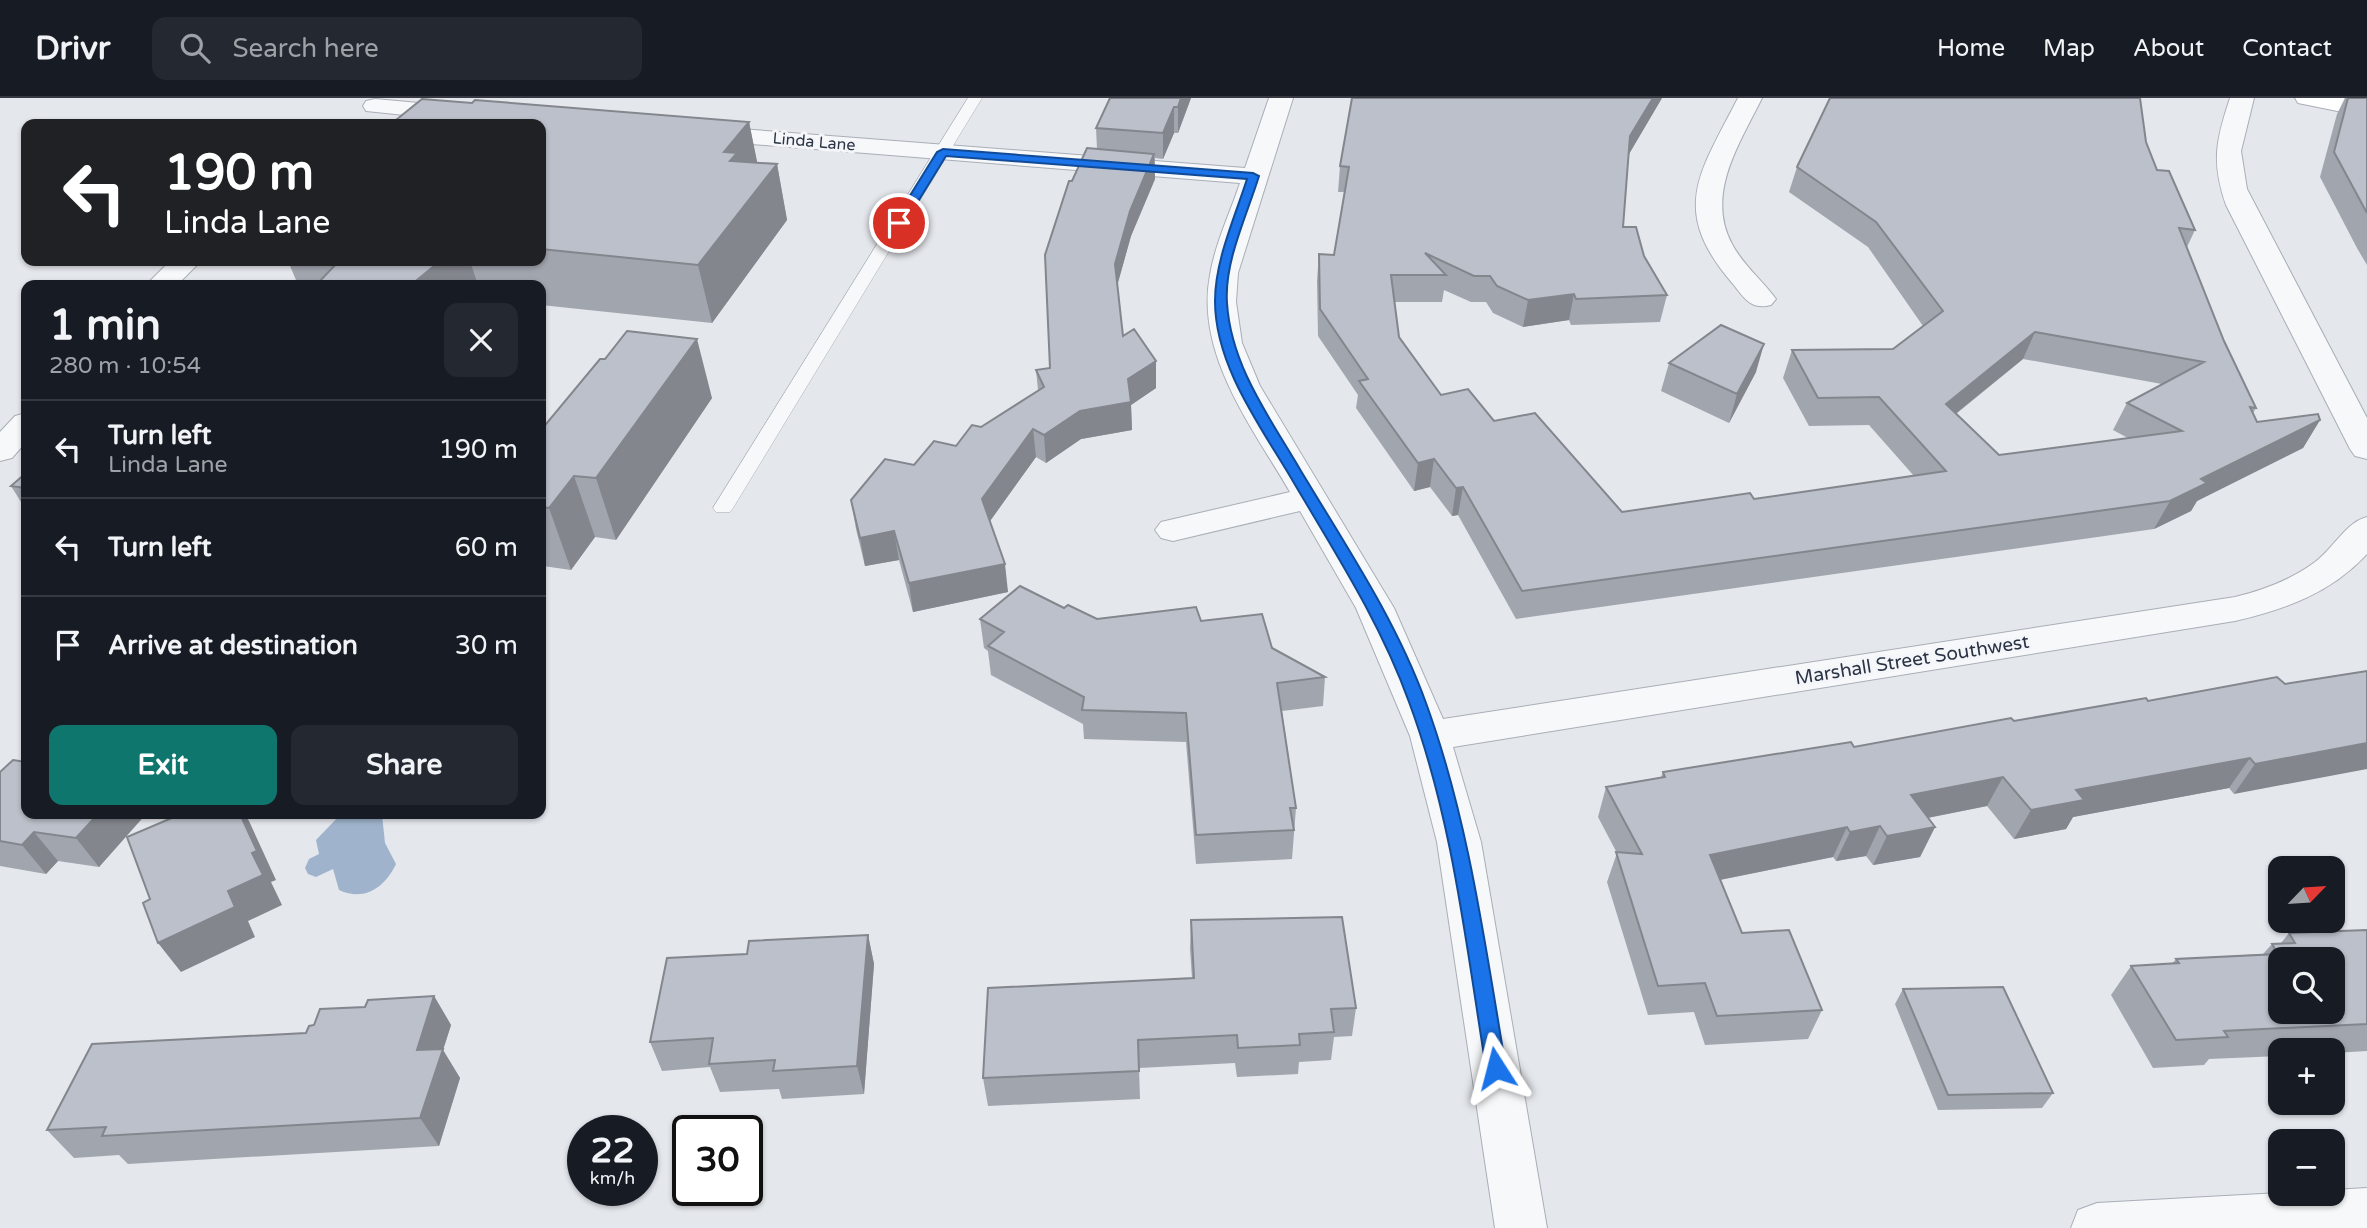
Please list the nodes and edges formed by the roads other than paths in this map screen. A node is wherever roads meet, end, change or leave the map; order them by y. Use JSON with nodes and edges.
{"nodes":[{"id":1,"x":975,"y":98,"type":"edge"},
{"id":2,"x":1281,"y":98,"type":"edge"},
{"id":3,"x":1750,"y":98,"type":"edge"},
{"id":4,"x":2242,"y":98,"type":"edge"},
{"id":5,"x":2307,"y":98,"type":"edge"},
{"id":6,"x":373,"y":108,"type":"edge"},
{"id":7,"x":2367,"y":110,"type":"edge"},
{"id":8,"x":481,"y":115,"type":"edge"},
{"id":9,"x":670,"y":131,"type":"edge"},
{"id":10,"x":943,"y":152,"type":"junction"},
{"id":11,"x":1253,"y":176,"type":"junction"},
{"id":12,"x":181,"y":266,"type":"edge"},
{"id":13,"x":166,"y":280,"type":"edge"},
{"id":14,"x":1760,"y":299,"type":"dead end"},
{"id":15,"x":21,"y":428,"type":"edge"},
{"id":16,"x":2367,"y":449,"type":"edge"},
{"id":17,"x":0,"y":451,"type":"edge"},
{"id":18,"x":1310,"y":498,"type":"junction"},
{"id":19,"x":723,"y":508,"type":"dead end"},
{"id":20,"x":2367,"y":528,"type":"edge"},
{"id":21,"x":1173,"y":530,"type":"dead end"},
{"id":22,"x":1430,"y":736,"type":"junction"},
{"id":23,"x":2367,"y":1213,"type":"edge"},
{"id":24,"x":2150,"y":1226,"type":"edge"},
{"id":25,"x":1521,"y":1228,"type":"edge"},
{"id":26,"x":2097,"y":1228,"type":"edge"}],
"edges":[{"from":1,"to":10,"type":"lane"},
{"from":2,"to":11,"type":"street"},
{"from":3,"to":14,"type":"street"},
{"from":4,"to":16,"type":"street"},
{"from":5,"to":7,"type":"street"},
{"from":6,"to":8,"type":"street"},
{"from":9,"to":10,"type":"street","name":"Linda Lane"},
{"from":10,"to":11,"type":"street","name":"Linda Lane"},
{"from":10,"to":19,"type":"lane"},
{"from":11,"to":18,"type":"street"},
{"from":12,"to":13,"type":"street"},
{"from":15,"to":17,"type":"street"},
{"from":18,"to":21,"type":"street"},
{"from":18,"to":22,"type":"street"},
{"from":20,"to":22,"type":"street","name":"Marshall Street Southwest"},
{"from":22,"to":25,"type":"street"},
{"from":23,"to":24,"type":"street"},
{"from":24,"to":26,"type":"street"}]}
